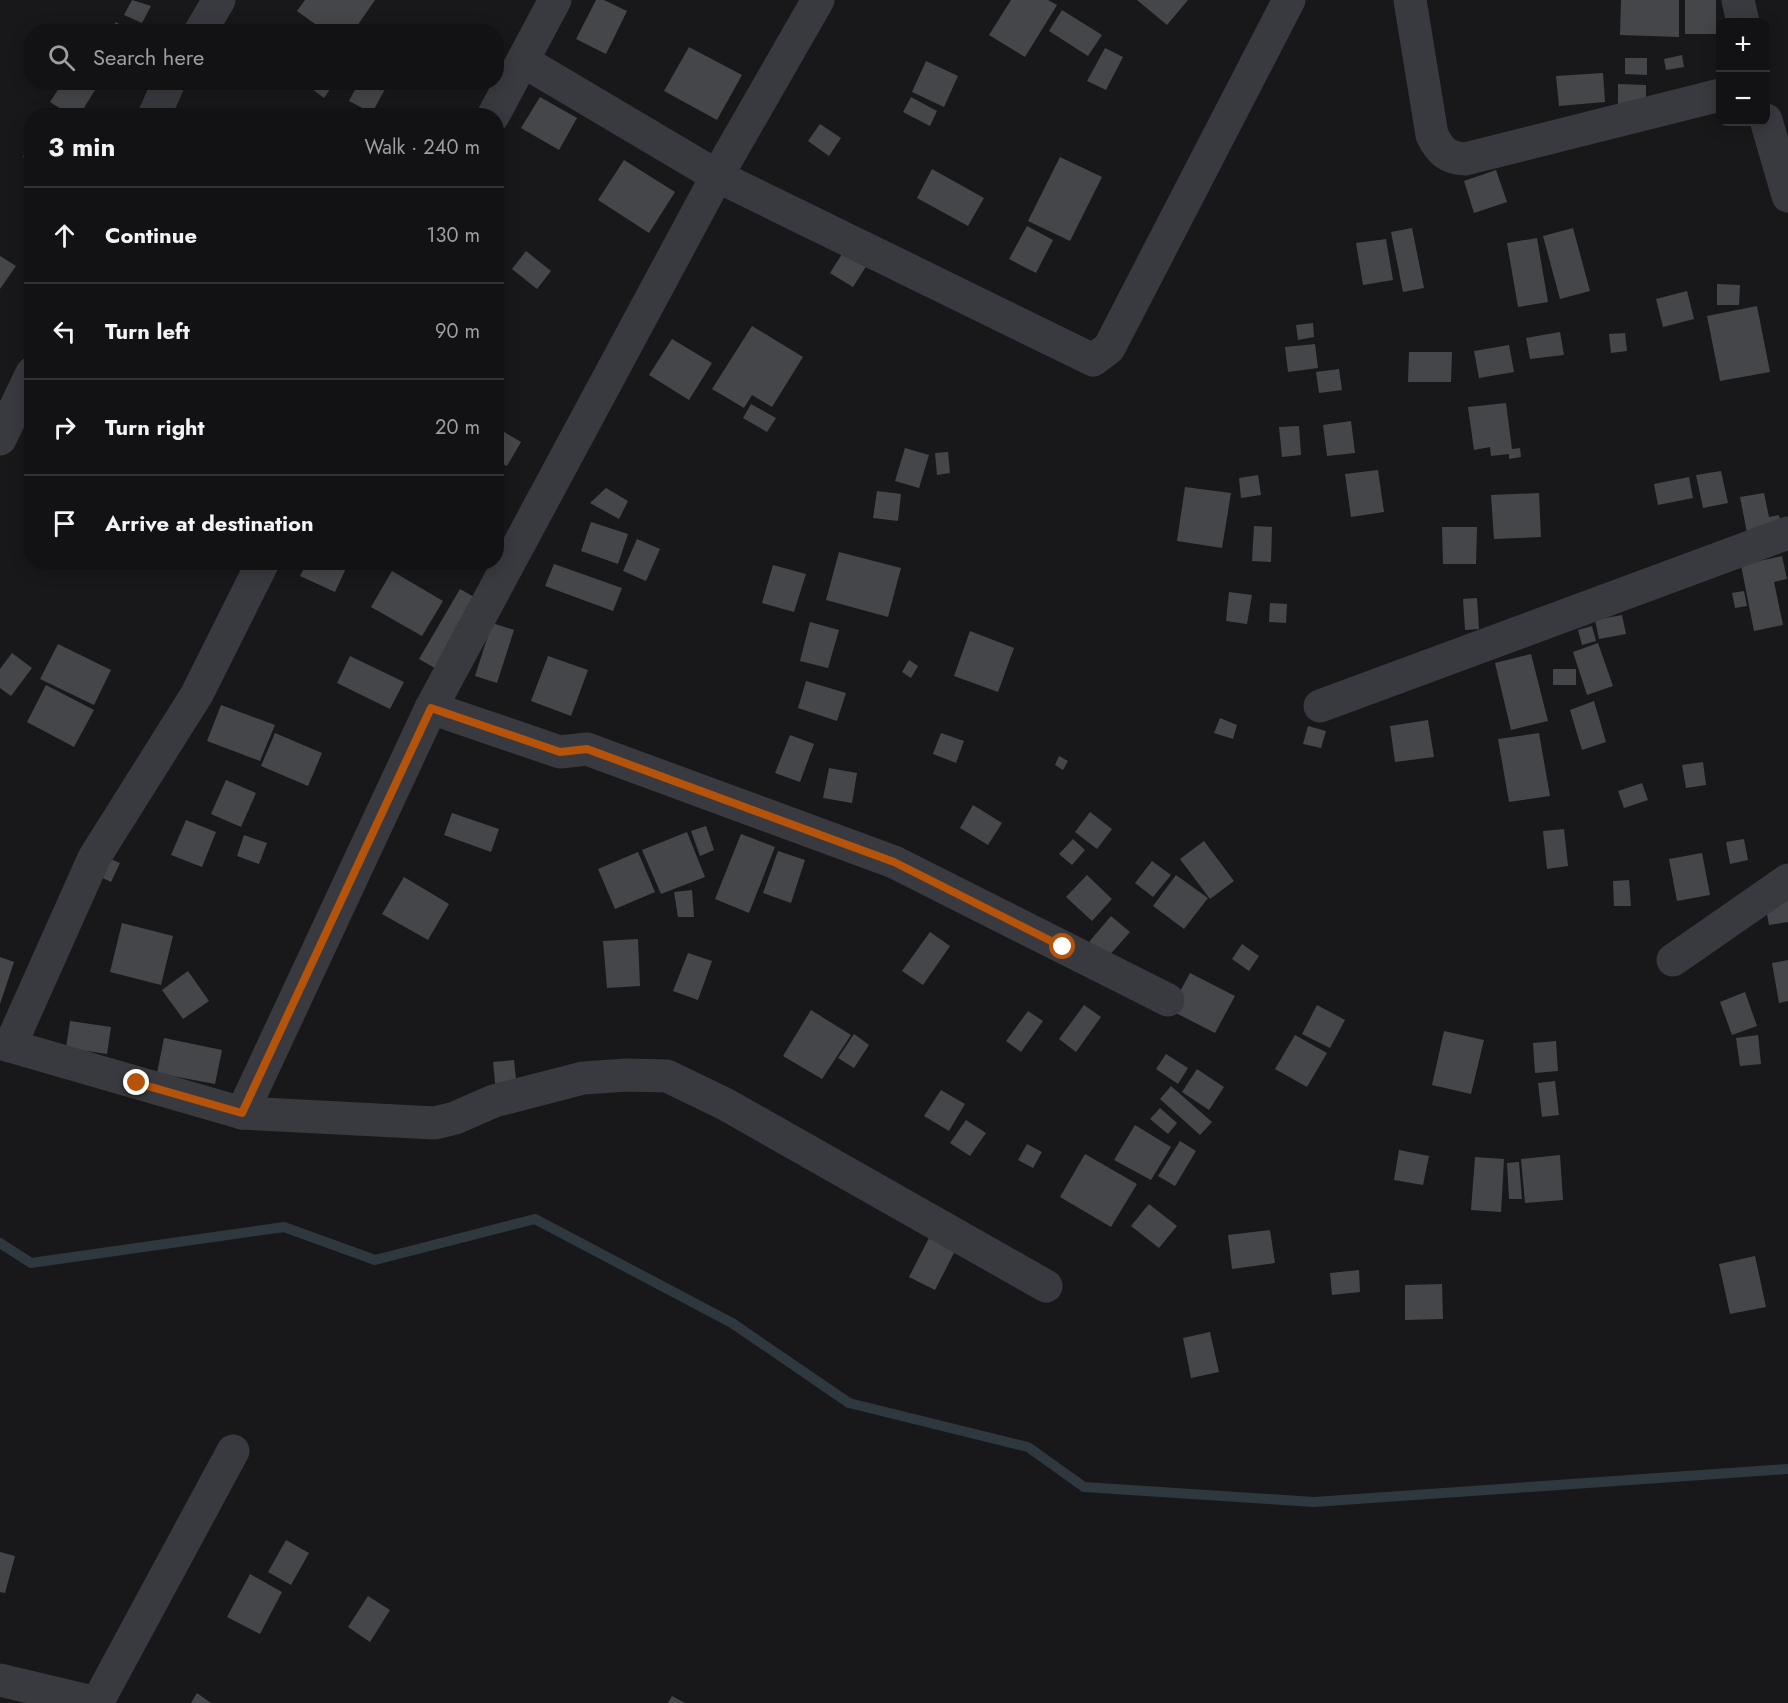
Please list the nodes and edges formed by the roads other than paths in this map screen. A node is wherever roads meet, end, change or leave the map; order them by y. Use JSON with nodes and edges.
{"nodes":[{"id":1,"x":219,"y":0,"type":"edge"},
{"id":2,"x":555,"y":0,"type":"edge"},
{"id":3,"x":818,"y":0,"type":"edge"},
{"id":4,"x":1289,"y":0,"type":"edge"},
{"id":5,"x":1410,"y":0,"type":"edge"},
{"id":6,"x":1738,"y":0,"type":"edge"},
{"id":7,"x":1742,"y":18,"type":"edge"},
{"id":8,"x":205,"y":24,"type":"edge"},
{"id":9,"x":523,"y":60,"type":"junction"},
{"id":10,"x":165,"y":90,"type":"edge"},
{"id":11,"x":1716,"y":96,"type":"edge"},
{"id":12,"x":158,"y":108,"type":"edge"},
{"id":13,"x":498,"y":108,"type":"edge"},
{"id":14,"x":1768,"y":126,"type":"edge"},
{"id":15,"x":717,"y":176,"type":"junction"},
{"id":16,"x":1788,"y":195,"type":"edge"},
{"id":17,"x":24,"y":390,"type":"edge"},
{"id":18,"x":0,"y":440,"type":"edge"},
{"id":19,"x":1788,"y":533,"type":"edge"},
{"id":20,"x":259,"y":570,"type":"edge"},
{"id":21,"x":1320,"y":706,"type":"dead end"},
{"id":22,"x":431,"y":708,"type":"junction"},
{"id":23,"x":1788,"y":880,"type":"edge"},
{"id":24,"x":1673,"y":960,"type":"dead end"},
{"id":25,"x":1168,"y":1000,"type":"dead end"},
{"id":26,"x":5,"y":1045,"type":"edge"},
{"id":27,"x":242,"y":1113,"type":"junction"},
{"id":28,"x":1046,"y":1286,"type":"dead end"},
{"id":29,"x":233,"y":1451,"type":"dead end"},
{"id":30,"x":0,"y":1680,"type":"edge"},
{"id":31,"x":97,"y":1703,"type":"edge"}],
"edges":[{"from":1,"to":8,"type":"street"},
{"from":2,"to":9,"type":"street"},
{"from":3,"to":15,"type":"street"},
{"from":4,"to":15,"type":"street"},
{"from":5,"to":11,"type":"street"},
{"from":6,"to":7,"type":"street"},
{"from":9,"to":13,"type":"street"},
{"from":9,"to":15,"type":"street"},
{"from":10,"to":12,"type":"street"},
{"from":14,"to":16,"type":"street"},
{"from":15,"to":22,"type":"street"},
{"from":17,"to":18,"type":"street"},
{"from":19,"to":21,"type":"street"},
{"from":20,"to":26,"type":"street"},
{"from":22,"to":25,"type":"street"},
{"from":22,"to":27,"type":"street"},
{"from":23,"to":24,"type":"street"},
{"from":26,"to":27,"type":"street"},
{"from":27,"to":28,"type":"street"},
{"from":29,"to":31,"type":"street"},
{"from":30,"to":31,"type":"street"}]}
